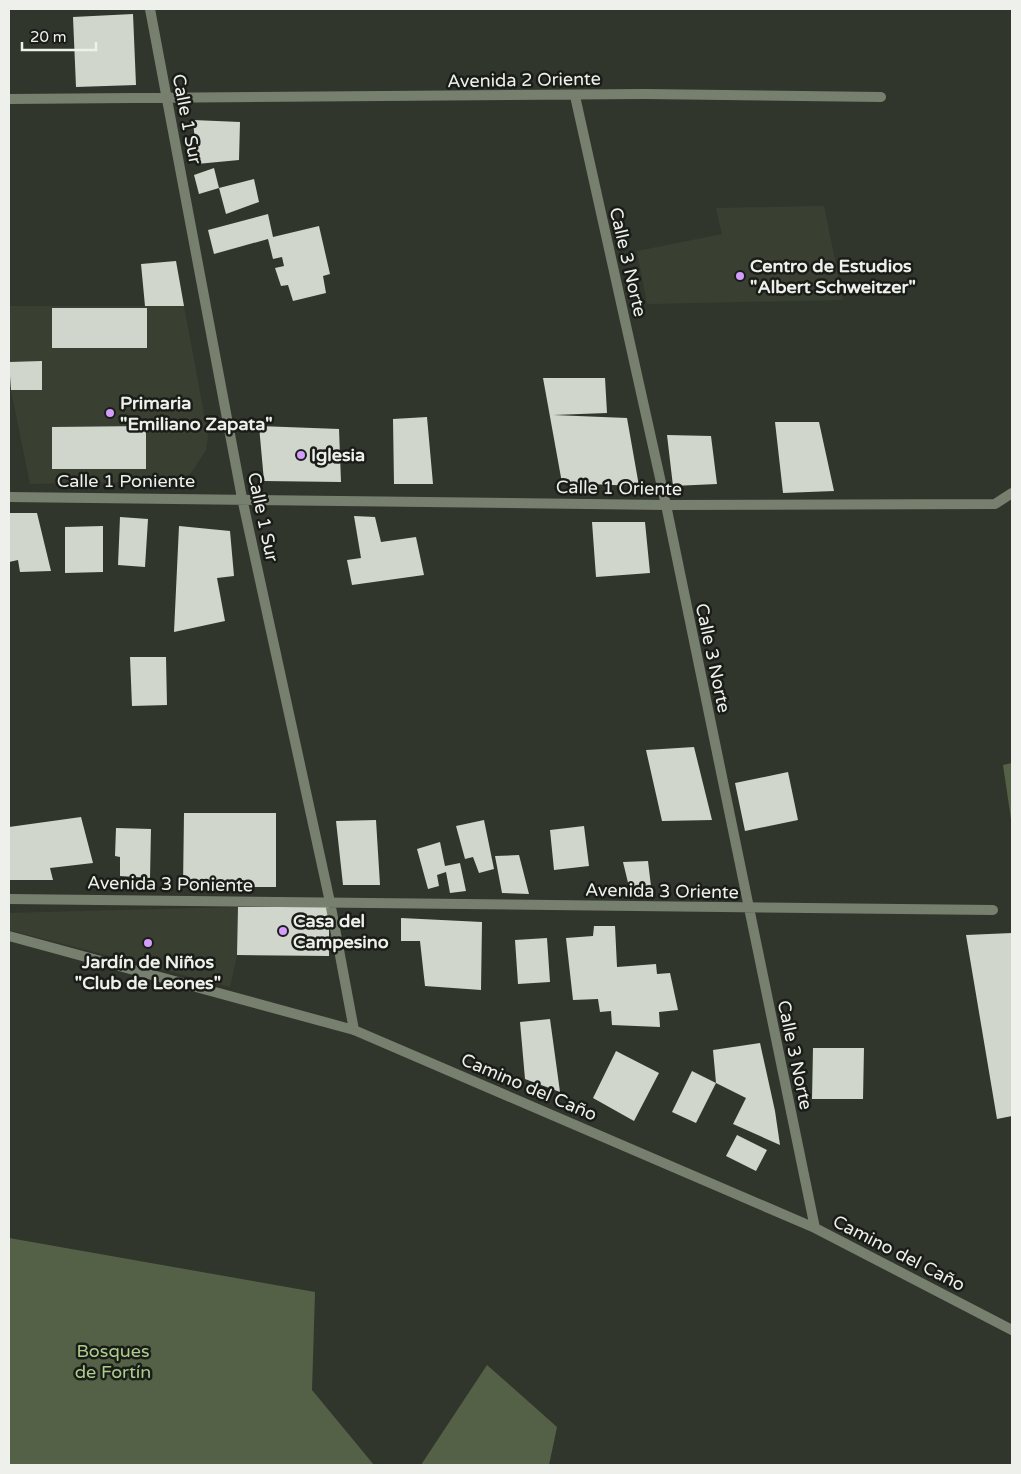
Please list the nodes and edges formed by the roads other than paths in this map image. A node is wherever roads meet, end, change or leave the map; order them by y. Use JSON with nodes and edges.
{"nodes":[{"id":1,"x":150,"y":9,"type":"edge"},
{"id":2,"x":575,"y":96,"type":"junction"},
{"id":3,"x":881,"y":97,"type":"dead end"},
{"id":4,"x":167,"y":98,"type":"junction"},
{"id":5,"x":9,"y":99,"type":"edge"},
{"id":6,"x":1012,"y":492,"type":"edge"},
{"id":7,"x":9,"y":497,"type":"edge"},
{"id":8,"x":242,"y":498,"type":"junction"},
{"id":9,"x":666,"y":505,"type":"junction"},
{"id":10,"x":9,"y":899,"type":"edge"},
{"id":11,"x":330,"y":902,"type":"junction"},
{"id":12,"x":748,"y":908,"type":"junction"},
{"id":13,"x":993,"y":910,"type":"dead end"},
{"id":14,"x":9,"y":936,"type":"edge"},
{"id":15,"x":354,"y":1030,"type":"junction"},
{"id":16,"x":814,"y":1228,"type":"junction"},
{"id":17,"x":1012,"y":1330,"type":"edge"}],
"edges":[{"from":1,"to":4,"type":"street","name":"Calle 1 Sur"},
{"from":2,"to":3,"type":"street","name":"Avenida 2 Oriente"},
{"from":2,"to":4,"type":"street","name":"Avenida 2 Oriente"},
{"from":2,"to":9,"type":"street","name":"Calle 3 Norte"},
{"from":4,"to":5,"type":"street","name":"Avenida 2 Oriente"},
{"from":4,"to":8,"type":"street","name":"Calle 1 Sur"},
{"from":6,"to":9,"type":"street","name":"Calle 1 Oriente"},
{"from":7,"to":8,"type":"street","name":"Calle 1 Poniente"},
{"from":8,"to":9,"type":"street","name":"Calle 1 Oriente"},
{"from":8,"to":11,"type":"street","name":"Calle 1 Sur"},
{"from":9,"to":12,"type":"street","name":"Calle 3 Norte"},
{"from":10,"to":11,"type":"street","name":"Avenida 3 Poniente"},
{"from":11,"to":12,"type":"street","name":"Avenida 3 Oriente"},
{"from":11,"to":15,"type":"street","name":"Calle 1 Sur"},
{"from":12,"to":13,"type":"street","name":"Avenida 3 Oriente"},
{"from":12,"to":16,"type":"street","name":"Calle 3 Norte"},
{"from":14,"to":15,"type":"street","name":"Camino del Caño"},
{"from":15,"to":16,"type":"street","name":"Camino del Caño"},
{"from":16,"to":17,"type":"street","name":"Camino del Caño"}]}
